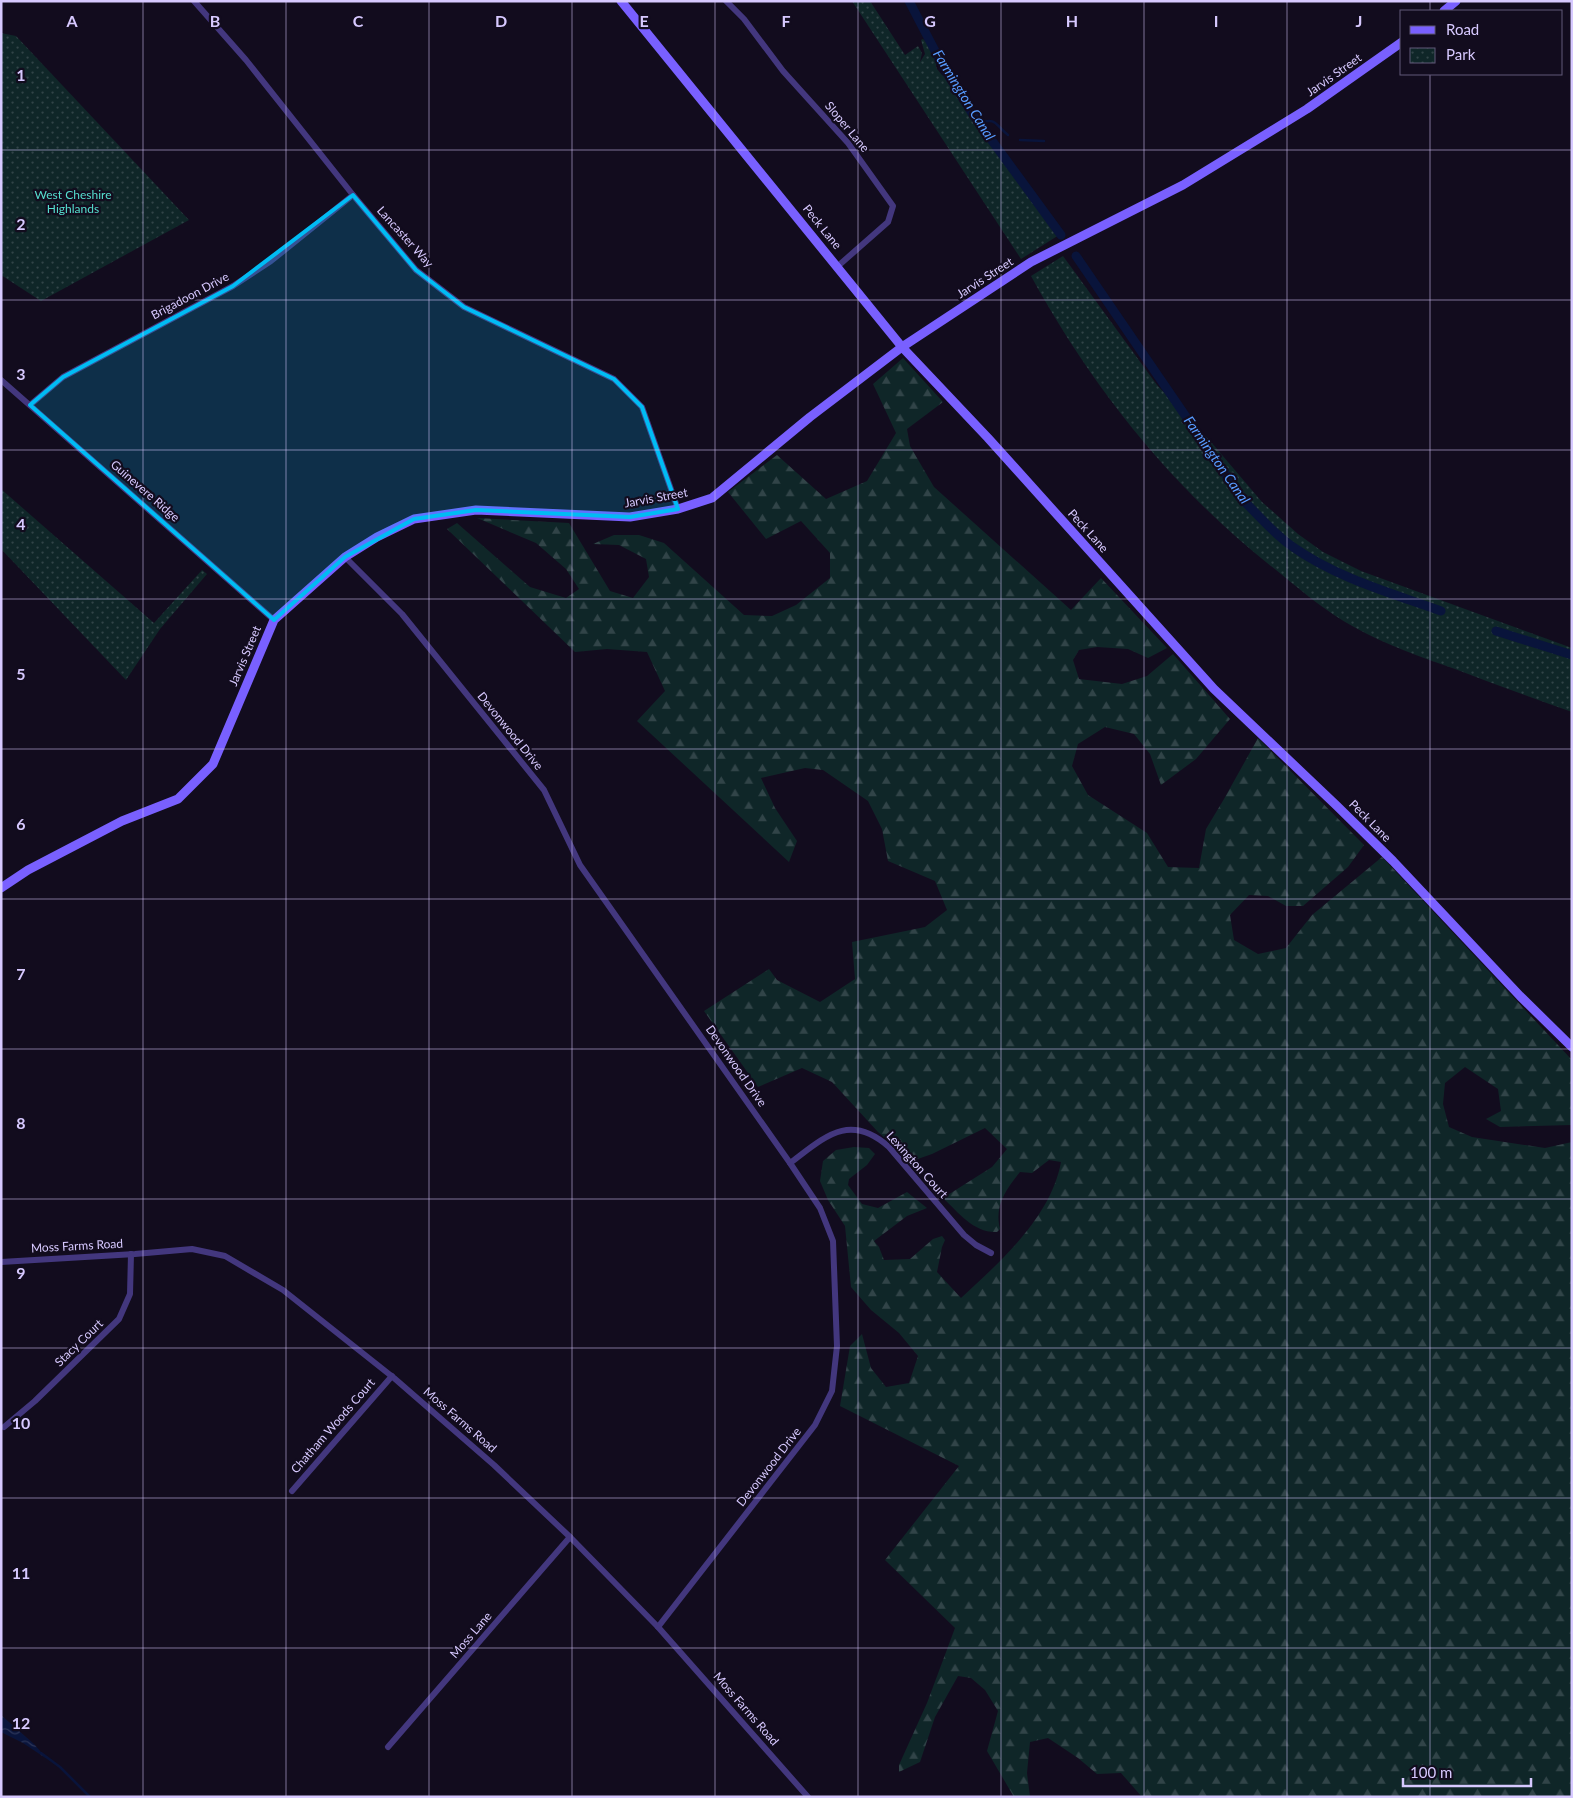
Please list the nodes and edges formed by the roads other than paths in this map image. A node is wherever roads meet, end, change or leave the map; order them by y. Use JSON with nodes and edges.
{"nodes":[{"id":1,"x":194,"y":1,"type":"edge"},
{"id":2,"x":620,"y":1,"type":"edge"},
{"id":3,"x":726,"y":1,"type":"edge"},
{"id":4,"x":1456,"y":1,"type":"edge"},
{"id":5,"x":1445,"y":10,"type":"edge"},
{"id":6,"x":1400,"y":43,"type":"edge"},
{"id":7,"x":353,"y":195,"type":"junction"},
{"id":8,"x":838,"y":266,"type":"junction"},
{"id":9,"x":902,"y":347,"type":"junction"},
{"id":10,"x":1,"y":380,"type":"edge"},
{"id":11,"x":30,"y":405,"type":"junction"},
{"id":12,"x":678,"y":509,"type":"junction"},
{"id":13,"x":345,"y":557,"type":"junction"},
{"id":14,"x":274,"y":620,"type":"junction"},
{"id":15,"x":1,"y":888,"type":"edge"},
{"id":16,"x":1572,"y":1047,"type":"edge"},
{"id":17,"x":790,"y":1163,"type":"junction"},
{"id":18,"x":991,"y":1253,"type":"dead end"},
{"id":19,"x":132,"y":1254,"type":"junction"},
{"id":20,"x":1,"y":1262,"type":"edge"},
{"id":21,"x":392,"y":1376,"type":"junction"},
{"id":22,"x":4,"y":1427,"type":"dead end"},
{"id":23,"x":292,"y":1491,"type":"dead end"},
{"id":24,"x":570,"y":1537,"type":"junction"},
{"id":25,"x":658,"y":1627,"type":"junction"},
{"id":26,"x":388,"y":1747,"type":"dead end"},
{"id":27,"x":808,"y":1797,"type":"edge"}],
"edges":[{"from":1,"to":7,"type":"street","name":"Lancaster Way"},
{"from":2,"to":8,"type":"street","name":"Peck Lane"},
{"from":3,"to":8,"type":"street","name":"Sloper Lane"},
{"from":4,"to":5,"type":"street"},
{"from":6,"to":9,"type":"street","name":"Jarvis Street"},
{"from":7,"to":11,"type":"street","name":"Brigadoon Drive"},
{"from":7,"to":12,"type":"street","name":"Lancaster Way"},
{"from":8,"to":9,"type":"street","name":"Peck Lane"},
{"from":9,"to":12,"type":"street","name":"Jarvis Street"},
{"from":9,"to":16,"type":"street","name":"Peck Lane"},
{"from":10,"to":11,"type":"street","name":"Guinevere Ridge"},
{"from":11,"to":14,"type":"street","name":"Guinevere Ridge"},
{"from":12,"to":13,"type":"street","name":"Jarvis Street"},
{"from":13,"to":14,"type":"street","name":"Jarvis Street"},
{"from":13,"to":17,"type":"street","name":"Devonwood Drive"},
{"from":14,"to":15,"type":"street","name":"Jarvis Street"},
{"from":17,"to":18,"type":"street","name":"Lexington Court"},
{"from":17,"to":25,"type":"street","name":"Devonwood Drive"},
{"from":19,"to":20,"type":"street","name":"Moss Farms Road"},
{"from":19,"to":21,"type":"street","name":"Moss Farms Road"},
{"from":19,"to":22,"type":"street","name":"Stacy Court"},
{"from":21,"to":23,"type":"street","name":"Chatham Woods Court"},
{"from":21,"to":24,"type":"street","name":"Moss Farms Road"},
{"from":24,"to":25,"type":"street","name":"Moss Farms Road"},
{"from":24,"to":26,"type":"street","name":"Moss Lane"},
{"from":25,"to":27,"type":"street","name":"Moss Farms Road"}]}
